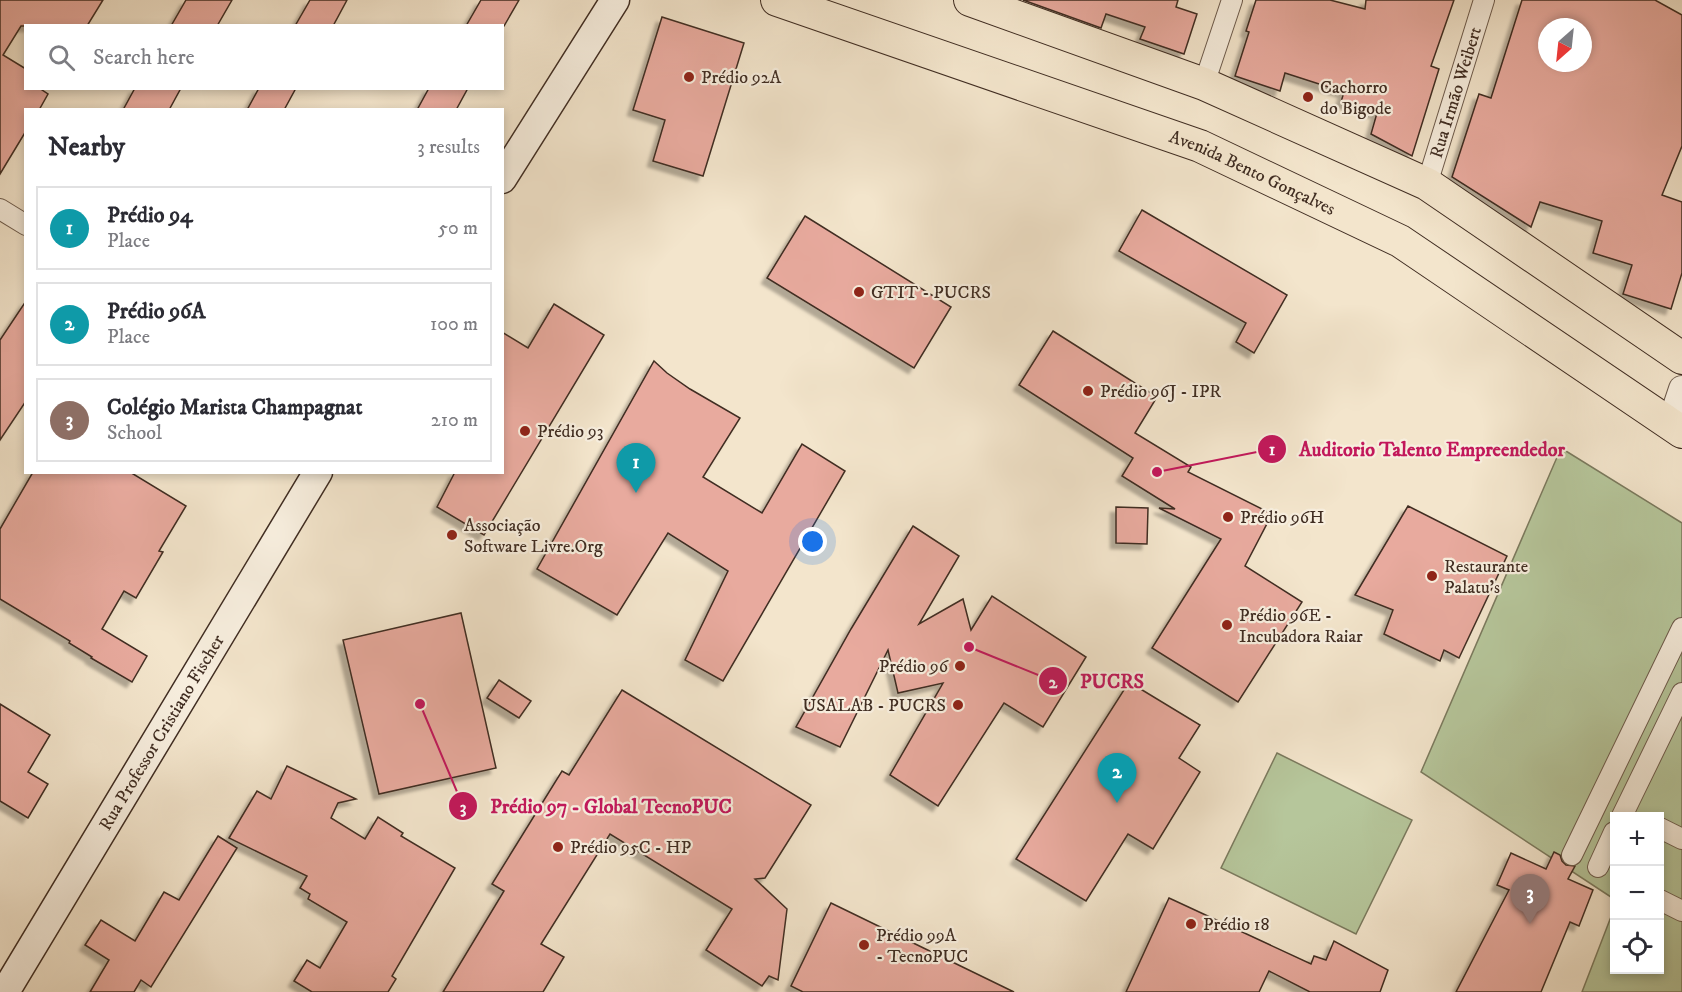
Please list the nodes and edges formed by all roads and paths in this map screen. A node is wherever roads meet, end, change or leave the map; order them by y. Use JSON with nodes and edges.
{"nodes":[{"id":1,"x":615,"y":0,"type":"edge"},
{"id":2,"x":777,"y":0,"type":"edge"},
{"id":3,"x":970,"y":0,"type":"edge"},
{"id":4,"x":1232,"y":0,"type":"edge"},
{"id":5,"x":1484,"y":0,"type":"edge"},
{"id":6,"x":1204,"y":84,"type":"junction"},
{"id":7,"x":504,"y":176,"type":"edge"},
{"id":8,"x":1427,"y":184,"type":"junction"},
{"id":9,"x":0,"y":210,"type":"edge"},
{"id":10,"x":24,"y":224,"type":"edge"},
{"id":11,"x":1682,"y":358,"type":"edge"},
{"id":12,"x":1682,"y":389,"type":"edge"},
{"id":13,"x":1676,"y":428,"type":"edge"},
{"id":14,"x":317,"y":474,"type":"edge"},
{"id":15,"x":1682,"y":628,"type":"edge"},
{"id":16,"x":1682,"y":693,"type":"edge"},
{"id":17,"x":1599,"y":798,"type":"junction"},
{"id":18,"x":1623,"y":812,"type":"edge"},
{"id":19,"x":1629,"y":812,"type":"edge"},
{"id":20,"x":1664,"y":830,"type":"edge"},
{"id":21,"x":1682,"y":839,"type":"edge"},
{"id":22,"x":1610,"y":841,"type":"edge"},
{"id":23,"x":1572,"y":855,"type":"dead end"},
{"id":24,"x":1598,"y":867,"type":"dead end"},
{"id":25,"x":1664,"y":902,"type":"edge"},
{"id":26,"x":1682,"y":911,"type":"edge"},
{"id":27,"x":5,"y":992,"type":"edge"}],
"edges":[{"from":1,"to":7,"type":"main road"},
{"from":2,"to":13,"type":"main road","name":"Avenida Bento Gonçalves"},
{"from":3,"to":6,"type":"main road"},
{"from":4,"to":6,"type":"street"},
{"from":5,"to":8,"type":"street","name":"Rua Irmão Weibert"},
{"from":6,"to":8,"type":"main road"},
{"from":8,"to":11,"type":"main road"},
{"from":9,"to":10,"type":"street"},
{"from":12,"to":13,"type":"street"},
{"from":14,"to":27,"type":"main road","name":"Rua Professor Cristiano Fischer"},
{"from":15,"to":17,"type":"street"},
{"from":16,"to":19,"type":"street"},
{"from":17,"to":18,"type":"street"},
{"from":17,"to":23,"type":"street"},
{"from":20,"to":21,"type":"street"},
{"from":22,"to":24,"type":"street"},
{"from":25,"to":26,"type":"street"}]}
